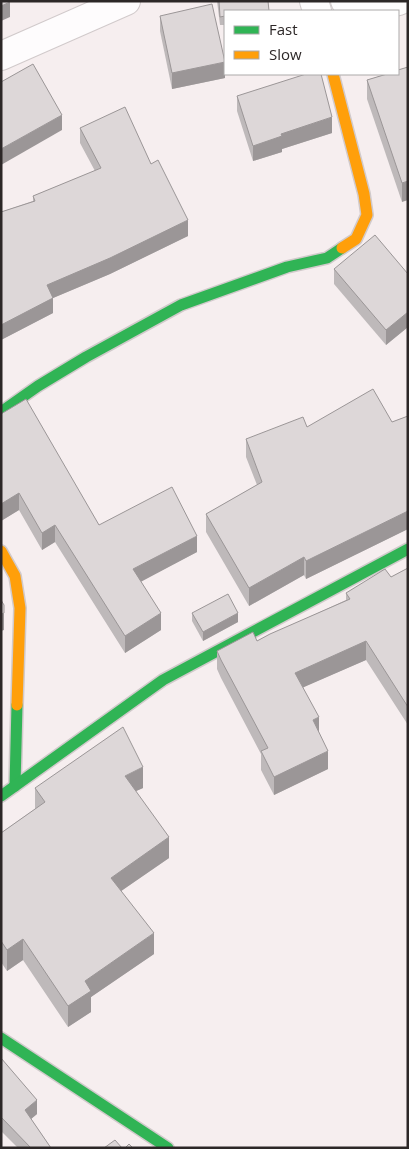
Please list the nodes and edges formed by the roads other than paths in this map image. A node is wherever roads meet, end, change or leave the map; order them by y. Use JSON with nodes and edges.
{"nodes":[{"id":1,"x":126,"y":1,"type":"edge"},
{"id":2,"x":345,"y":1,"type":"edge"},
{"id":3,"x":399,"y":1,"type":"edge"},
{"id":4,"x":1,"y":56,"type":"edge"},
{"id":5,"x":333,"y":75,"type":"edge"},
{"id":6,"x":1,"y":412,"type":"edge"},
{"id":7,"x":408,"y":549,"type":"edge"},
{"id":8,"x":1,"y":551,"type":"edge"},
{"id":9,"x":15,"y":786,"type":"junction"},
{"id":10,"x":1,"y":796,"type":"edge"},
{"id":11,"x":1,"y":1038,"type":"edge"},
{"id":12,"x":168,"y":1148,"type":"edge"}],
"edges":[{"from":1,"to":4,"type":"street"},
{"from":2,"to":3,"type":"street"},
{"from":5,"to":6,"type":"street"},
{"from":7,"to":9,"type":"street"},
{"from":8,"to":9,"type":"street"},
{"from":9,"to":10,"type":"street"},
{"from":11,"to":12,"type":"street"}]}
